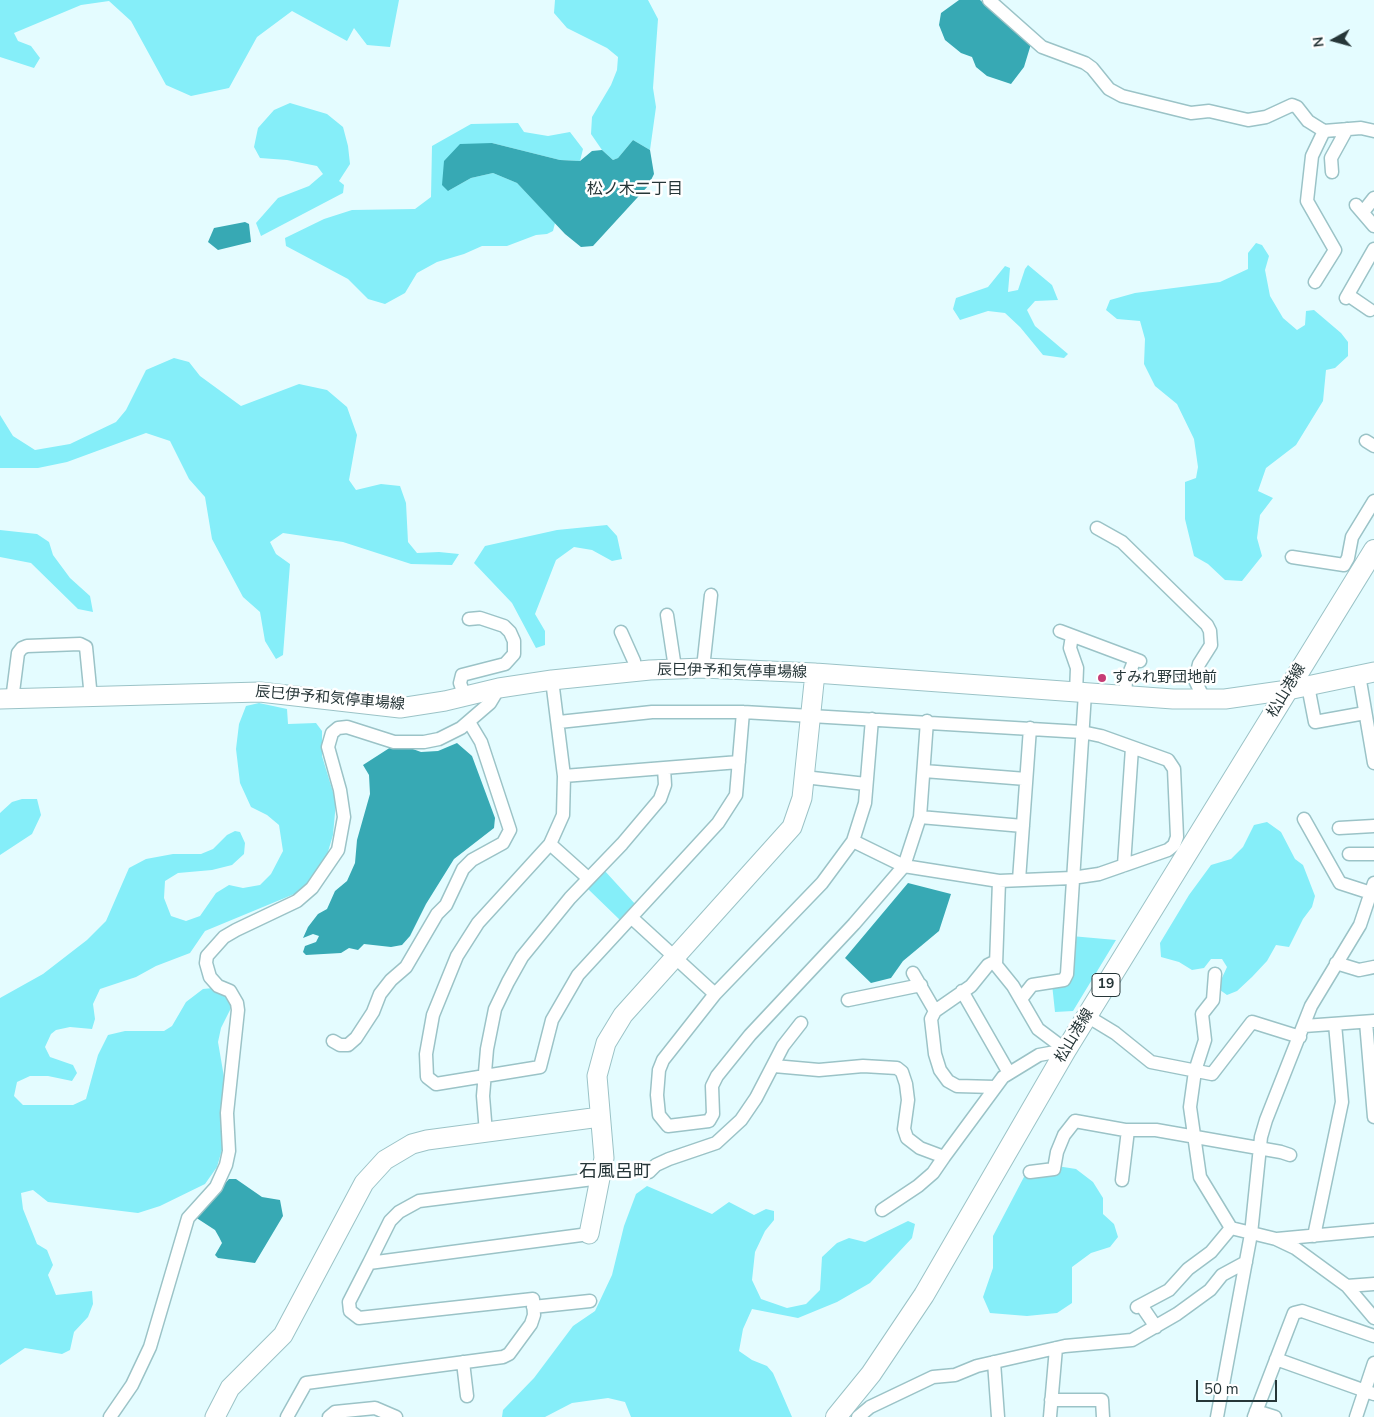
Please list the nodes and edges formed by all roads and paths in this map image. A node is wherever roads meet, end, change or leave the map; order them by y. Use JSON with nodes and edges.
{"nodes":[{"id":1,"x":989,"y":0,"type":"edge"},
{"id":2,"x":1347,"y":128,"type":"junction"},
{"id":3,"x":1324,"y":131,"type":"junction"},
{"id":4,"x":1374,"y":131,"type":"edge"},
{"id":5,"x":1332,"y":172,"type":"dead end"},
{"id":6,"x":1374,"y":198,"type":"edge"},
{"id":7,"x":1374,"y":226,"type":"edge"},
{"id":8,"x":1374,"y":249,"type":"edge"},
{"id":9,"x":1315,"y":282,"type":"dead end"},
{"id":10,"x":1370,"y":310,"type":"dead end"},
{"id":11,"x":1374,"y":501,"type":"edge"},
{"id":12,"x":1097,"y":528,"type":"dead end"},
{"id":13,"x":1352,"y":537,"type":"junction"},
{"id":14,"x":1374,"y":551,"type":"edge"},
{"id":15,"x":1292,"y":557,"type":"dead end"},
{"id":16,"x":711,"y":595,"type":"dead end"},
{"id":17,"x":667,"y":615,"type":"dead end"},
{"id":18,"x":470,"y":619,"type":"dead end"},
{"id":19,"x":1060,"y":631,"type":"dead end"},
{"id":20,"x":621,"y":632,"type":"dead end"},
{"id":21,"x":1072,"y":636,"type":"junction"},
{"id":22,"x":675,"y":668,"type":"junction"},
{"id":23,"x":703,"y":668,"type":"junction"},
{"id":24,"x":636,"y":672,"type":"junction"},
{"id":25,"x":815,"y":673,"type":"junction"},
{"id":26,"x":1366,"y":673,"type":"edge"},
{"id":27,"x":552,"y":680,"type":"junction"},
{"id":28,"x":1308,"y":686,"type":"junction"},
{"id":29,"x":500,"y":688,"type":"junction"},
{"id":30,"x":1288,"y":690,"type":"junction"},
{"id":31,"x":1080,"y":693,"type":"junction"},
{"id":32,"x":1125,"y":696,"type":"junction"},
{"id":33,"x":464,"y":697,"type":"junction"},
{"id":34,"x":91,"y":698,"type":"junction"},
{"id":35,"x":1204,"y":699,"type":"junction"},
{"id":36,"x":6,"y":700,"type":"edge"},
{"id":37,"x":743,"y":712,"type":"junction"},
{"id":38,"x":1365,"y":713,"type":"junction"},
{"id":39,"x":810,"y":716,"type":"junction"},
{"id":40,"x":872,"y":719,"type":"junction"},
{"id":41,"x":927,"y":721,"type":"junction"},
{"id":42,"x":468,"y":722,"type":"junction"},
{"id":43,"x":559,"y":722,"type":"junction"},
{"id":44,"x":1030,"y":728,"type":"junction"},
{"id":45,"x":1082,"y":732,"type":"junction"},
{"id":46,"x":1132,"y":748,"type":"junction"},
{"id":47,"x":739,"y":762,"type":"junction"},
{"id":48,"x":1374,"y":763,"type":"edge"},
{"id":49,"x":664,"y":768,"type":"junction"},
{"id":50,"x":924,"y":771,"type":"junction"},
{"id":51,"x":564,"y":776,"type":"junction"},
{"id":52,"x":804,"y":777,"type":"junction"},
{"id":53,"x":1026,"y":779,"type":"junction"},
{"id":54,"x":866,"y":784,"type":"junction"},
{"id":55,"x":920,"y":817,"type":"junction"},
{"id":56,"x":1304,"y":819,"type":"dead end"},
{"id":57,"x":1023,"y":826,"type":"junction"},
{"id":58,"x":1374,"y":826,"type":"edge"},
{"id":59,"x":1339,"y":828,"type":"dead end"},
{"id":60,"x":853,"y":841,"type":"junction"},
{"id":61,"x":550,"y":844,"type":"junction"},
{"id":62,"x":1349,"y":854,"type":"dead end"},
{"id":63,"x":1374,"y":854,"type":"edge"},
{"id":64,"x":1124,"y":865,"type":"junction"},
{"id":65,"x":904,"y":866,"type":"junction"},
{"id":66,"x":588,"y":878,"type":"junction"},
{"id":67,"x":1072,"y":878,"type":"junction"},
{"id":68,"x":999,"y":880,"type":"junction"},
{"id":69,"x":1019,"y":880,"type":"junction"},
{"id":70,"x":1372,"y":895,"type":"edge"},
{"id":71,"x":632,"y":918,"type":"junction"},
{"id":72,"x":675,"y":958,"type":"junction"},
{"id":73,"x":996,"y":961,"type":"junction"},
{"id":74,"x":1336,"y":963,"type":"junction"},
{"id":75,"x":1374,"y":967,"type":"edge"},
{"id":76,"x":914,"y":973,"type":"dead end"},
{"id":77,"x":1215,"y":974,"type":"dead end"},
{"id":78,"x":921,"y":985,"type":"junction"},
{"id":79,"x":962,"y":991,"type":"junction"},
{"id":80,"x":715,"y":994,"type":"junction"},
{"id":81,"x":1021,"y":999,"type":"junction"},
{"id":82,"x":848,"y":1000,"type":"dead end"},
{"id":83,"x":935,"y":1010,"type":"junction"},
{"id":84,"x":1087,"y":1016,"type":"junction"},
{"id":85,"x":1370,"y":1021,"type":"edge"},
{"id":86,"x":801,"y":1024,"type":"dead end"},
{"id":87,"x":1335,"y":1024,"type":"junction"},
{"id":88,"x":1302,"y":1032,"type":"junction"},
{"id":89,"x":333,"y":1041,"type":"dead end"},
{"id":90,"x":1066,"y":1050,"type":"junction"},
{"id":91,"x":774,"y":1066,"type":"junction"},
{"id":92,"x":1372,"y":1069,"type":"edge"},
{"id":93,"x":1196,"y":1071,"type":"junction"},
{"id":94,"x":1010,"y":1073,"type":"junction"},
{"id":95,"x":484,"y":1077,"type":"junction"},
{"id":96,"x":995,"y":1087,"type":"junction"},
{"id":97,"x":600,"y":1117,"type":"junction"},
{"id":98,"x":1374,"y":1117,"type":"edge"},
{"id":99,"x":1128,"y":1130,"type":"junction"},
{"id":100,"x":486,"y":1133,"type":"junction"},
{"id":101,"x":1193,"y":1137,"type":"junction"},
{"id":102,"x":1260,"y":1149,"type":"junction"},
{"id":103,"x":1290,"y":1156,"type":"dead end"},
{"id":104,"x":944,"y":1157,"type":"junction"},
{"id":105,"x":649,"y":1172,"type":"dead end"},
{"id":106,"x":1030,"y":1172,"type":"dead end"},
{"id":107,"x":601,"y":1178,"type":"junction"},
{"id":108,"x":1122,"y":1180,"type":"dead end"},
{"id":109,"x":882,"y":1210,"type":"dead end"},
{"id":110,"x":1231,"y":1228,"type":"junction"},
{"id":111,"x":1374,"y":1230,"type":"edge"},
{"id":112,"x":589,"y":1234,"type":"joint"},
{"id":113,"x":1251,"y":1234,"type":"junction"},
{"id":114,"x":1314,"y":1236,"type":"junction"},
{"id":115,"x":1276,"y":1239,"type":"junction"},
{"id":116,"x":1246,"y":1262,"type":"junction"},
{"id":117,"x":369,"y":1263,"type":"junction"},
{"id":118,"x":1374,"y":1284,"type":"edge"},
{"id":119,"x":1347,"y":1286,"type":"junction"},
{"id":120,"x":590,"y":1301,"type":"dead end"},
{"id":121,"x":534,"y":1307,"type":"junction"},
{"id":122,"x":1374,"y":1318,"type":"edge"},
{"id":123,"x":1156,"y":1327,"type":"junction"},
{"id":124,"x":1374,"y":1336,"type":"edge"},
{"id":125,"x":1056,"y":1348,"type":"junction"},
{"id":126,"x":1276,"y":1360,"type":"junction"},
{"id":127,"x":463,"y":1362,"type":"junction"},
{"id":128,"x":994,"y":1362,"type":"junction"},
{"id":129,"x":1374,"y":1363,"type":"edge"},
{"id":130,"x":1369,"y":1392,"type":"edge"},
{"id":131,"x":467,"y":1396,"type":"dead end"},
{"id":132,"x":1052,"y":1400,"type":"junction"},
{"id":133,"x":1255,"y":1414,"type":"edge"},
{"id":134,"x":110,"y":1417,"type":"edge"},
{"id":135,"x":216,"y":1417,"type":"edge"},
{"id":136,"x":286,"y":1417,"type":"edge"},
{"id":137,"x":329,"y":1417,"type":"edge"},
{"id":138,"x":394,"y":1417,"type":"edge"},
{"id":139,"x":836,"y":1417,"type":"edge"},
{"id":140,"x":858,"y":1417,"type":"edge"},
{"id":141,"x":998,"y":1417,"type":"edge"},
{"id":142,"x":1050,"y":1417,"type":"edge"},
{"id":143,"x":1102,"y":1417,"type":"edge"},
{"id":144,"x":1217,"y":1417,"type":"edge"},
{"id":145,"x":1276,"y":1417,"type":"edge"},
{"id":146,"x":1356,"y":1417,"type":"edge"}],
"edges":[{"from":1,"to":3,"type":"street"},
{"from":2,"to":3,"type":"street"},
{"from":2,"to":4,"type":"street"},
{"from":2,"to":5,"type":"street"},
{"from":3,"to":9,"type":"street"},
{"from":6,"to":7,"type":"street"},
{"from":8,"to":10,"type":"street"},
{"from":11,"to":13,"type":"street"},
{"from":12,"to":35,"type":"street"},
{"from":13,"to":14,"type":"street"},
{"from":13,"to":15,"type":"street"},
{"from":14,"to":30,"type":"main road","name":"松山港線","number":"19"},
{"from":16,"to":23,"type":"street"},
{"from":17,"to":22,"type":"street"},
{"from":18,"to":33,"type":"street"},
{"from":19,"to":21,"type":"street"},
{"from":20,"to":24,"type":"street"},
{"from":21,"to":31,"type":"street"},
{"from":21,"to":32,"type":"street"},
{"from":22,"to":23,"type":"main road","name":"辰巳伊予和気停車場線"},
{"from":22,"to":24,"type":"main road","name":"辰巳伊予和気停車場線"},
{"from":23,"to":25,"type":"main road","name":"辰巳伊予和気停車場線"},
{"from":24,"to":27,"type":"main road","name":"辰巳伊予和気停車場線"},
{"from":25,"to":31,"type":"main road","name":"辰巳伊予和気停車場線"},
{"from":25,"to":39,"type":"main road"},
{"from":26,"to":28,"type":"main road","name":"辰巳伊予和気停車場線"},
{"from":26,"to":38,"type":"street"},
{"from":27,"to":29,"type":"main road","name":"辰巳伊予和気停車場線"},
{"from":27,"to":43,"type":"street"},
{"from":28,"to":30,"type":"main road","name":"辰巳伊予和気停車場線"},
{"from":28,"to":38,"type":"street"},
{"from":29,"to":33,"type":"main road","name":"辰巳伊予和気停車場線"},
{"from":29,"to":42,"type":"street"},
{"from":30,"to":35,"type":"main road","name":"辰巳伊予和気停車場線"},
{"from":30,"to":84,"type":"main road","name":"松山港線","number":"19"},
{"from":31,"to":32,"type":"main road","name":"辰巳伊予和気停車場線"},
{"from":31,"to":45,"type":"street"},
{"from":32,"to":35,"type":"main road","name":"辰巳伊予和気停車場線"},
{"from":33,"to":34,"type":"main road","name":"辰巳伊予和気停車場線"},
{"from":34,"to":36,"type":"main road","name":"辰巳伊予和気停車場線"},
{"from":34,"to":36,"type":"street"},
{"from":37,"to":39,"type":"street"},
{"from":37,"to":43,"type":"street"},
{"from":37,"to":47,"type":"street"},
{"from":38,"to":48,"type":"street"},
{"from":39,"to":40,"type":"street"},
{"from":39,"to":52,"type":"main road"},
{"from":40,"to":41,"type":"street"},
{"from":40,"to":54,"type":"street"},
{"from":41,"to":44,"type":"street"},
{"from":41,"to":50,"type":"street"},
{"from":42,"to":89,"type":"street"},
{"from":42,"to":134,"type":"street"},
{"from":43,"to":51,"type":"street"},
{"from":44,"to":45,"type":"street"},
{"from":44,"to":53,"type":"street"},
{"from":45,"to":46,"type":"street"},
{"from":45,"to":67,"type":"street"},
{"from":46,"to":64,"type":"street"},
{"from":46,"to":64,"type":"street"},
{"from":47,"to":49,"type":"street"},
{"from":47,"to":71,"type":"street"},
{"from":49,"to":51,"type":"street"},
{"from":49,"to":66,"type":"street"},
{"from":50,"to":53,"type":"street"},
{"from":50,"to":55,"type":"street"},
{"from":51,"to":61,"type":"street"},
{"from":52,"to":54,"type":"street"},
{"from":52,"to":72,"type":"main road"},
{"from":53,"to":57,"type":"street"},
{"from":54,"to":60,"type":"street"},
{"from":55,"to":57,"type":"street"},
{"from":55,"to":65,"type":"street"},
{"from":56,"to":70,"type":"street"},
{"from":57,"to":69,"type":"street"},
{"from":58,"to":59,"type":"street"},
{"from":60,"to":65,"type":"street"},
{"from":60,"to":80,"type":"street"},
{"from":61,"to":66,"type":"street"},
{"from":61,"to":95,"type":"street"},
{"from":62,"to":63,"type":"street"},
{"from":64,"to":67,"type":"street"},
{"from":65,"to":68,"type":"street"},
{"from":65,"to":80,"type":"street"},
{"from":66,"to":95,"type":"street"},
{"from":67,"to":69,"type":"street"},
{"from":67,"to":81,"type":"street"},
{"from":68,"to":69,"type":"street"},
{"from":68,"to":73,"type":"street"},
{"from":70,"to":74,"type":"street"},
{"from":71,"to":72,"type":"street"},
{"from":71,"to":95,"type":"street"},
{"from":72,"to":80,"type":"street"},
{"from":72,"to":97,"type":"main road"},
{"from":73,"to":79,"type":"street"},
{"from":73,"to":81,"type":"street"},
{"from":74,"to":75,"type":"street"},
{"from":74,"to":88,"type":"street"},
{"from":76,"to":78,"type":"street"},
{"from":77,"to":93,"type":"street"},
{"from":78,"to":82,"type":"street"},
{"from":78,"to":83,"type":"street"},
{"from":79,"to":83,"type":"street"},
{"from":79,"to":94,"type":"street"},
{"from":81,"to":90,"type":"street"},
{"from":83,"to":96,"type":"street"},
{"from":84,"to":90,"type":"main road","name":"松山港線","number":"19"},
{"from":84,"to":93,"type":"street"},
{"from":85,"to":87,"type":"street"},
{"from":85,"to":92,"type":"street"},
{"from":86,"to":91,"type":"street"},
{"from":87,"to":88,"type":"street"},
{"from":87,"to":114,"type":"street"},
{"from":88,"to":93,"type":"street"},
{"from":88,"to":102,"type":"street"},
{"from":90,"to":94,"type":"street"},
{"from":90,"to":139,"type":"main road","name":"松山港線","number":"19"},
{"from":91,"to":104,"type":"street"},
{"from":91,"to":105,"type":"street"},
{"from":92,"to":98,"type":"street"},
{"from":93,"to":101,"type":"street"},
{"from":94,"to":96,"type":"street"},
{"from":95,"to":100,"type":"street"},
{"from":96,"to":104,"type":"street"},
{"from":97,"to":100,"type":"main road"},
{"from":97,"to":107,"type":"main road"},
{"from":99,"to":101,"type":"street"},
{"from":99,"to":106,"type":"street"},
{"from":99,"to":108,"type":"street"},
{"from":100,"to":135,"type":"main road"},
{"from":101,"to":102,"type":"street"},
{"from":101,"to":110,"type":"street"},
{"from":102,"to":103,"type":"street"},
{"from":102,"to":113,"type":"street"},
{"from":104,"to":109,"type":"street"},
{"from":107,"to":112,"type":"main road"},
{"from":107,"to":117,"type":"street"},
{"from":110,"to":113,"type":"street"},
{"from":110,"to":123,"type":"street"},
{"from":111,"to":114,"type":"street"},
{"from":112,"to":117,"type":"street"},
{"from":113,"to":115,"type":"street"},
{"from":113,"to":116,"type":"street"},
{"from":114,"to":115,"type":"street"},
{"from":115,"to":119,"type":"street"},
{"from":116,"to":123,"type":"street"},
{"from":116,"to":144,"type":"street"},
{"from":117,"to":121,"type":"street"},
{"from":118,"to":119,"type":"street"},
{"from":119,"to":122,"type":"street"},
{"from":120,"to":121,"type":"street"},
{"from":121,"to":127,"type":"street"},
{"from":123,"to":125,"type":"street"},
{"from":124,"to":126,"type":"street"},
{"from":125,"to":128,"type":"street"},
{"from":125,"to":132,"type":"street"},
{"from":126,"to":130,"type":"street"},
{"from":126,"to":133,"type":"street"},
{"from":127,"to":131,"type":"street"},
{"from":127,"to":136,"type":"street"},
{"from":128,"to":140,"type":"street"},
{"from":128,"to":141,"type":"street"},
{"from":129,"to":130,"type":"street"},
{"from":130,"to":146,"type":"street"},
{"from":132,"to":142,"type":"street"},
{"from":132,"to":143,"type":"street"},
{"from":133,"to":145,"type":"street"},
{"from":137,"to":138,"type":"street"}]}
